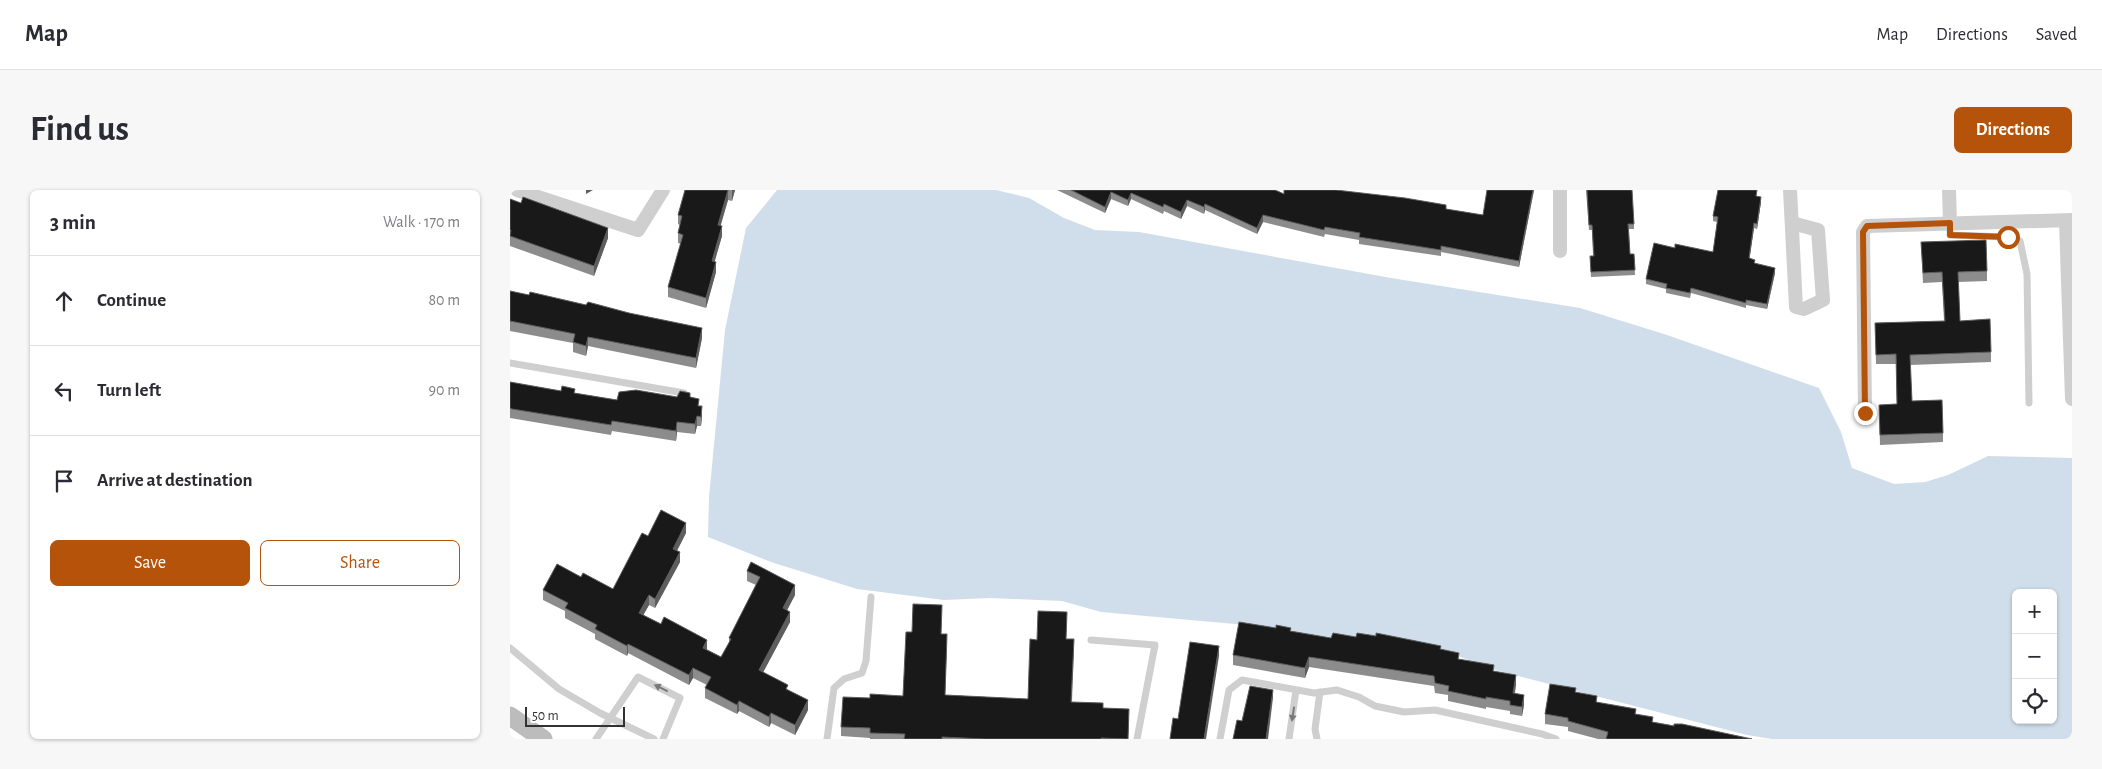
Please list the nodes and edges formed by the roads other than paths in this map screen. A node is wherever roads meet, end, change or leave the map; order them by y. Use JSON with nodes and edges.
{"nodes":[{"id":1,"x":518,"y":190,"type":"edge"},
{"id":2,"x":663,"y":190,"type":"edge"},
{"id":3,"x":1560,"y":190,"type":"edge"},
{"id":4,"x":1790,"y":190,"type":"edge"},
{"id":5,"x":1949,"y":190,"type":"edge"},
{"id":6,"x":550,"y":196,"type":"edge"},
{"id":7,"x":2069,"y":221,"type":"edge"},
{"id":8,"x":1792,"y":223,"type":"junction"},
{"id":9,"x":1950,"y":223,"type":"junction"},
{"id":10,"x":1560,"y":251,"type":"dead end"},
{"id":11,"x":510,"y":363,"type":"edge"},
{"id":12,"x":684,"y":393,"type":"edge"},
{"id":13,"x":2072,"y":399,"type":"edge"},
{"id":14,"x":2029,"y":403,"type":"dead end"},
{"id":15,"x":1865,"y":413,"type":"dead end"},
{"id":16,"x":871,"y":597,"type":"dead end"},
{"id":17,"x":1091,"y":640,"type":"dead end"},
{"id":18,"x":510,"y":648,"type":"edge"},
{"id":19,"x":1296,"y":690,"type":"junction"},
{"id":20,"x":1320,"y":692,"type":"junction"},
{"id":21,"x":510,"y":716,"type":"edge"},
{"id":22,"x":609,"y":717,"type":"junction"},
{"id":23,"x":543,"y":739,"type":"edge"},
{"id":24,"x":596,"y":739,"type":"edge"},
{"id":25,"x":654,"y":739,"type":"edge"},
{"id":26,"x":663,"y":739,"type":"edge"},
{"id":27,"x":827,"y":739,"type":"edge"},
{"id":28,"x":1137,"y":739,"type":"edge"},
{"id":29,"x":1220,"y":739,"type":"edge"},
{"id":30,"x":1289,"y":739,"type":"edge"},
{"id":31,"x":1317,"y":739,"type":"edge"},
{"id":32,"x":1556,"y":739,"type":"edge"}],
"edges":[{"from":1,"to":6,"type":"street"},
{"from":2,"to":6,"type":"street"},
{"from":3,"to":10,"type":"street"},
{"from":4,"to":8,"type":"street"},
{"from":5,"to":9,"type":"street"},
{"from":7,"to":9,"type":"street"},
{"from":7,"to":13,"type":"street"},
{"from":8,"to":8,"type":"street"},
{"from":9,"to":14,"type":"lane"},
{"from":9,"to":15,"type":"street"},
{"from":11,"to":12,"type":"lane"},
{"from":16,"to":27,"type":"lane"},
{"from":17,"to":28,"type":"lane"},
{"from":18,"to":22,"type":"lane"},
{"from":19,"to":20,"type":"lane"},
{"from":19,"to":29,"type":"lane"},
{"from":19,"to":30,"type":"lane","one_way":true},
{"from":20,"to":31,"type":"lane"},
{"from":20,"to":32,"type":"lane"},
{"from":21,"to":23,"type":"street"},
{"from":22,"to":24,"type":"lane"},
{"from":22,"to":25,"type":"lane"},
{"from":26,"to":22,"type":"lane","one_way":true}]}
